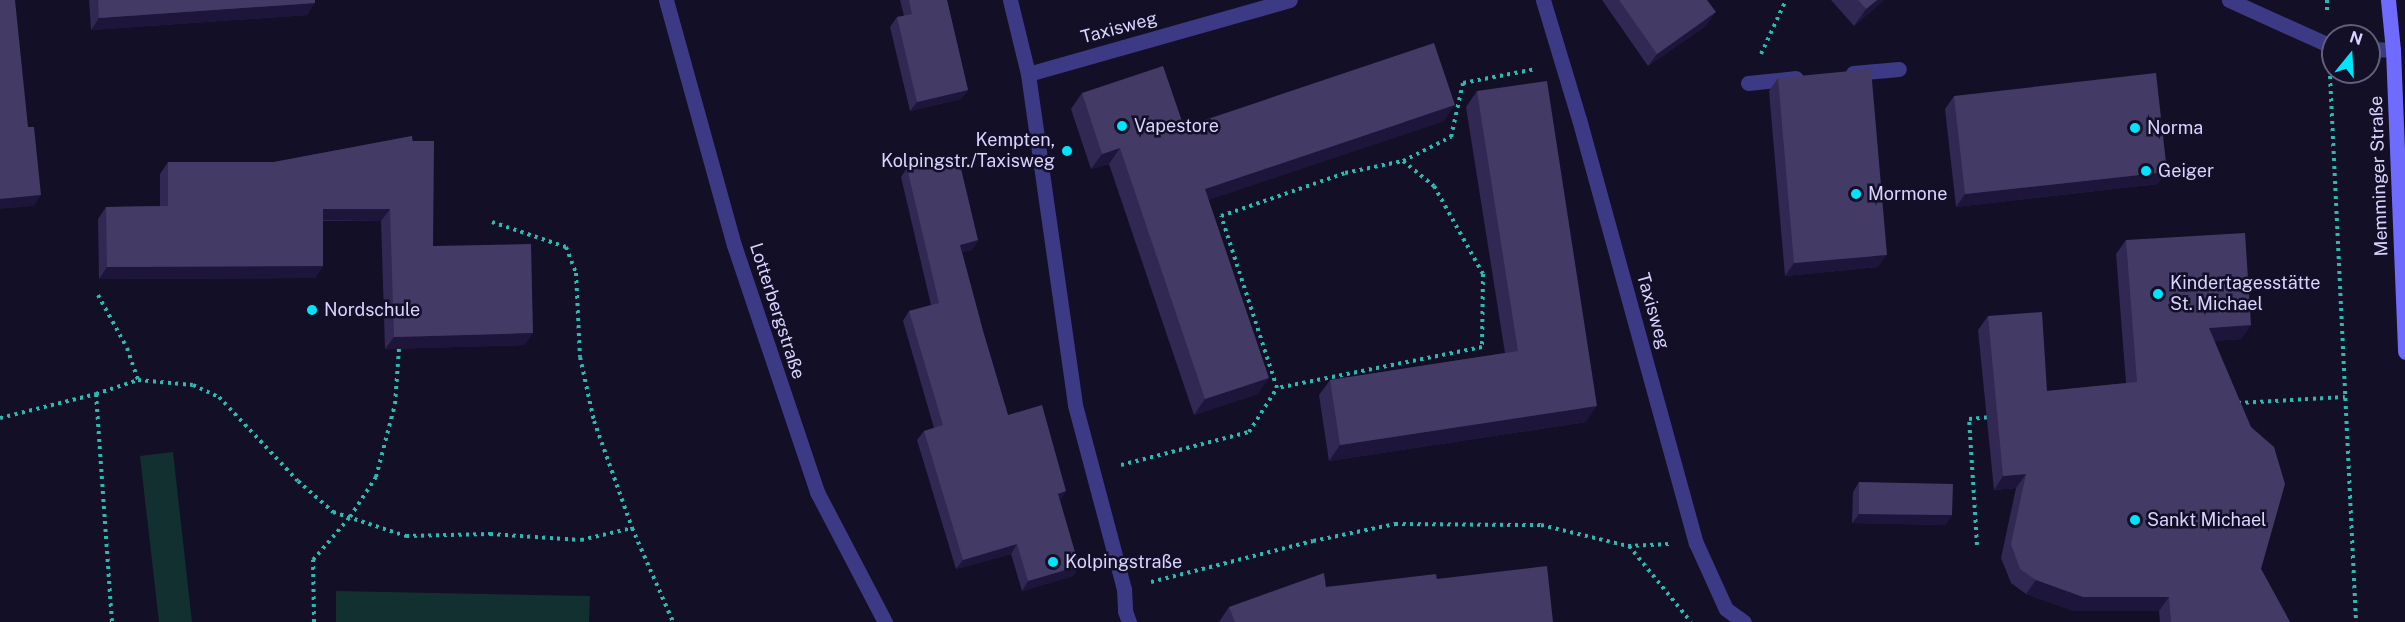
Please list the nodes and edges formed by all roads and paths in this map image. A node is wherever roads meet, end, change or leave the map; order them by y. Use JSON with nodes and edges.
{"nodes":[{"id":1,"x":666,"y":0,"type":"edge"},
{"id":2,"x":1010,"y":0,"type":"edge"},
{"id":3,"x":1290,"y":0,"type":"edge"},
{"id":4,"x":1543,"y":0,"type":"edge"},
{"id":5,"x":1786,"y":0,"type":"edge"},
{"id":6,"x":2229,"y":0,"type":"edge"},
{"id":7,"x":2388,"y":0,"type":"edge"},
{"id":8,"x":2321,"y":42,"type":"edge"},
{"id":9,"x":2381,"y":50,"type":"edge"},
{"id":10,"x":2393,"y":50,"type":"junction"},
{"id":11,"x":1563,"y":64,"type":"junction"},
{"id":12,"x":1899,"y":69,"type":"dead end"},
{"id":13,"x":1028,"y":74,"type":"junction"},
{"id":14,"x":1841,"y":74,"type":"edge"},
{"id":15,"x":1806,"y":77,"type":"edge"},
{"id":16,"x":1748,"y":83,"type":"joint"},
{"id":17,"x":2332,"y":84,"type":"edge"},
{"id":18,"x":1403,"y":161,"type":"junction"},
{"id":19,"x":492,"y":222,"type":"dead end"},
{"id":20,"x":98,"y":295,"type":"dead end"},
{"id":21,"x":399,"y":348,"type":"edge"},
{"id":22,"x":2405,"y":352,"type":"edge"},
{"id":23,"x":138,"y":380,"type":"junction"},
{"id":24,"x":1277,"y":388,"type":"junction"},
{"id":25,"x":96,"y":394,"type":"junction"},
{"id":26,"x":2345,"y":397,"type":"junction"},
{"id":27,"x":2228,"y":404,"type":"edge"},
{"id":28,"x":1992,"y":417,"type":"dead end"},
{"id":29,"x":0,"y":418,"type":"edge"},
{"id":30,"x":1094,"y":470,"type":"junction"},
{"id":31,"x":350,"y":517,"type":"junction"},
{"id":32,"x":632,"y":528,"type":"junction"},
{"id":33,"x":1696,"y":543,"type":"junction"},
{"id":34,"x":1977,"y":545,"type":"dead end"},
{"id":35,"x":1628,"y":546,"type":"junction"},
{"id":36,"x":1124,"y":589,"type":"junction"},
{"id":37,"x":112,"y":622,"type":"edge"},
{"id":38,"x":314,"y":622,"type":"edge"},
{"id":39,"x":673,"y":622,"type":"edge"},
{"id":40,"x":885,"y":622,"type":"edge"},
{"id":41,"x":1129,"y":622,"type":"edge"},
{"id":42,"x":1691,"y":622,"type":"edge"},
{"id":43,"x":1744,"y":622,"type":"edge"},
{"id":44,"x":2356,"y":622,"type":"edge"}],
"edges":[{"from":1,"to":40,"type":"street","name":"Lotterbergstraße"},
{"from":2,"to":13,"type":"street"},
{"from":3,"to":13,"type":"street","name":"Taxisweg"},
{"from":4,"to":11,"type":"street","name":"Taxisweg"},
{"from":5,"to":16,"type":"path"},
{"from":6,"to":8,"type":"street"},
{"from":7,"to":10,"type":"main road","name":"Memminger Straße"},
{"from":9,"to":10,"type":"street"},
{"from":10,"to":22,"type":"main road","name":"Memminger Straße"},
{"from":11,"to":18,"type":"path"},
{"from":11,"to":33,"type":"street","name":"Taxisweg"},
{"from":12,"to":14,"type":"street"},
{"from":13,"to":30,"type":"street"},
{"from":15,"to":16,"type":"street"},
{"from":17,"to":26,"type":"path"},
{"from":18,"to":24,"type":"path"},
{"from":18,"to":24,"type":"path"},
{"from":19,"to":32,"type":"path"},
{"from":20,"to":23,"type":"path"},
{"from":21,"to":31,"type":"path"},
{"from":23,"to":25,"type":"path"},
{"from":23,"to":31,"type":"path"},
{"from":24,"to":30,"type":"path"},
{"from":25,"to":29,"type":"path"},
{"from":25,"to":37,"type":"path"},
{"from":26,"to":27,"type":"path"},
{"from":26,"to":44,"type":"path"},
{"from":28,"to":34,"type":"path"},
{"from":30,"to":36,"type":"street"},
{"from":31,"to":32,"type":"path"},
{"from":31,"to":38,"type":"path"},
{"from":32,"to":39,"type":"path"},
{"from":33,"to":35,"type":"path"},
{"from":33,"to":43,"type":"street","name":"Taxisweg"},
{"from":35,"to":36,"type":"path"},
{"from":35,"to":42,"type":"path"},
{"from":36,"to":41,"type":"street"}]}
